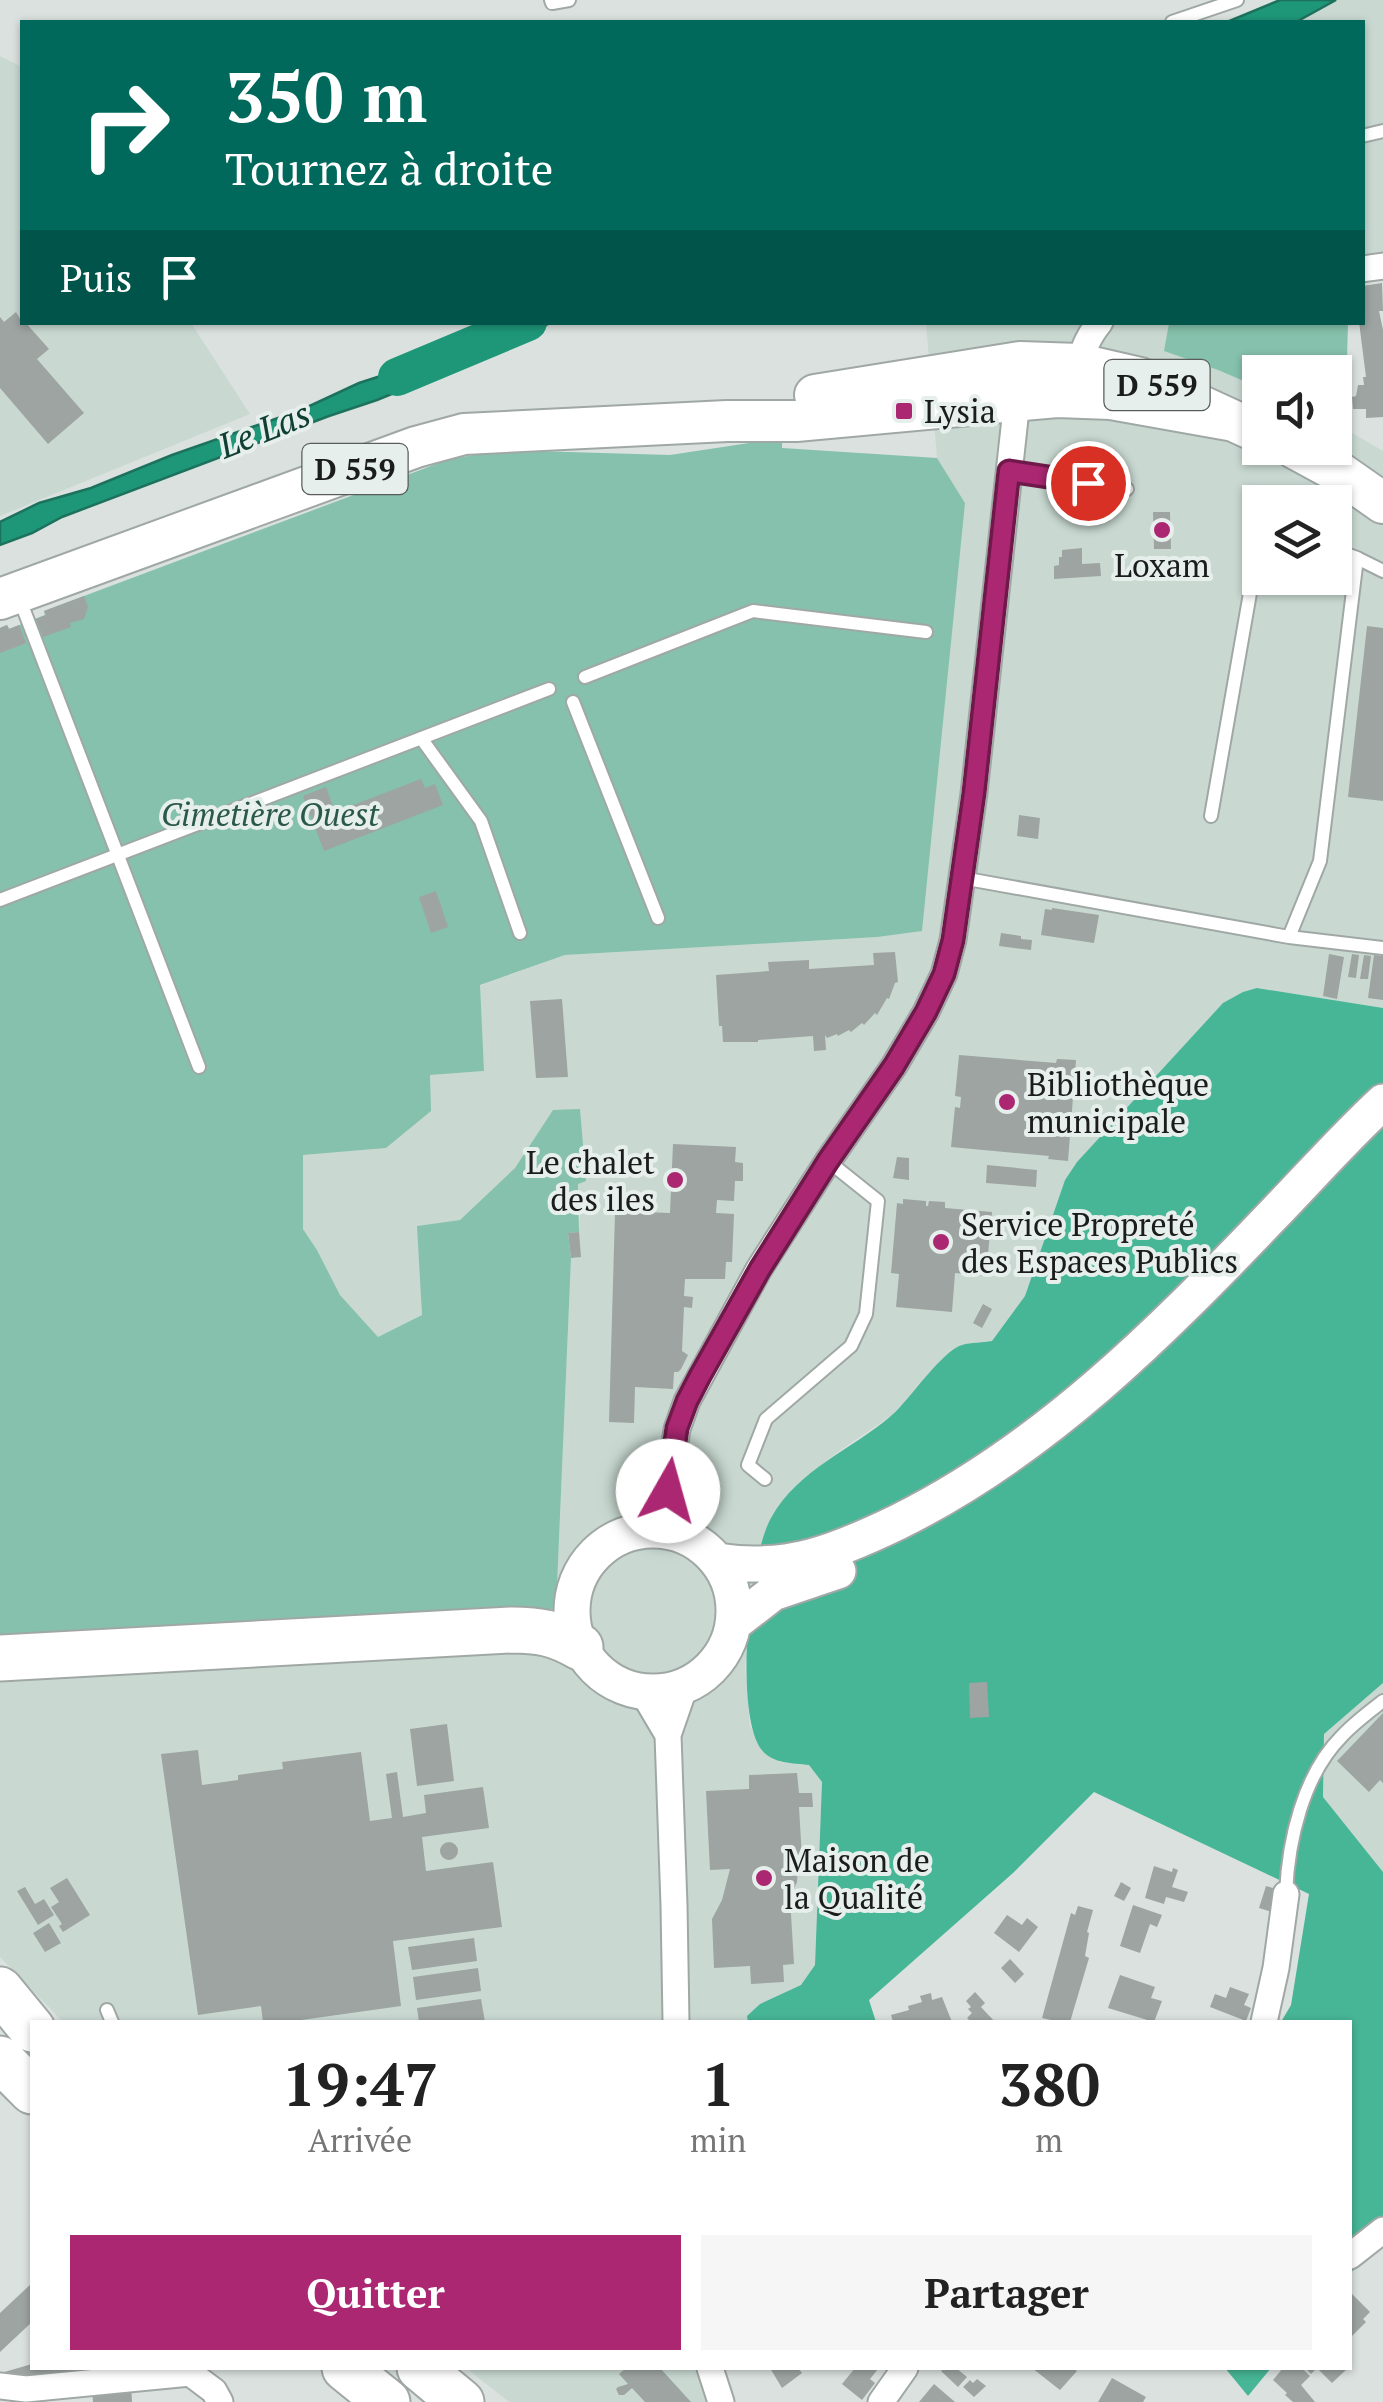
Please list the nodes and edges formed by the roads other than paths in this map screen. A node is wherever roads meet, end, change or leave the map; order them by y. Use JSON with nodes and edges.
{"nodes":[{"id":1,"x":551,"y":0,"type":"edge"},
{"id":2,"x":569,"y":0,"type":"edge"},
{"id":3,"x":1237,"y":0,"type":"edge"},
{"id":4,"x":1178,"y":20,"type":"edge"},
{"id":5,"x":1098,"y":325,"type":"edge"},
{"id":6,"x":1085,"y":380,"type":"junction"},
{"id":7,"x":1019,"y":381,"type":"junction"},
{"id":8,"x":1242,"y":425,"type":"edge"},
{"id":9,"x":1324,"y":465,"type":"edge"},
{"id":10,"x":1009,"y":471,"type":"junction"},
{"id":11,"x":1127,"y":489,"type":"dead end"},
{"id":12,"x":1383,"y":503,"type":"edge"},
{"id":13,"x":1352,"y":556,"type":"edge"},
{"id":14,"x":1356,"y":558,"type":"junction"},
{"id":15,"x":1383,"y":571,"type":"edge"},
{"id":16,"x":1250,"y":595,"type":"edge"},
{"id":17,"x":9,"y":596,"type":"edge"},
{"id":18,"x":926,"y":632,"type":"dead end"},
{"id":19,"x":585,"y":678,"type":"dead end"},
{"id":20,"x":550,"y":689,"type":"dead end"},
{"id":21,"x":573,"y":702,"type":"dead end"},
{"id":22,"x":421,"y":738,"type":"junction"},
{"id":23,"x":1211,"y":816,"type":"dead end"},
{"id":24,"x":118,"y":855,"type":"junction"},
{"id":25,"x":962,"y":878,"type":"junction"},
{"id":26,"x":0,"y":900,"type":"edge"},
{"id":27,"x":658,"y":918,"type":"dead end"},
{"id":28,"x":520,"y":933,"type":"dead end"},
{"id":29,"x":1290,"y":936,"type":"junction"},
{"id":30,"x":1383,"y":948,"type":"edge"},
{"id":31,"x":198,"y":1066,"type":"dead end"},
{"id":32,"x":1383,"y":1102,"type":"edge"},
{"id":33,"x":1383,"y":1136,"type":"edge"},
{"id":34,"x":828,"y":1161,"type":"junction"},
{"id":35,"x":765,"y":1479,"type":"dead end"},
{"id":36,"x":668,"y":1491,"type":"junction"},
{"id":37,"x":639,"y":1531,"type":"junction"},
{"id":38,"x":680,"y":1534,"type":"junction"},
{"id":39,"x":716,"y":1561,"type":"junction"},
{"id":40,"x":733,"y":1624,"type":"junction"},
{"id":41,"x":580,"y":1647,"type":"junction"},
{"id":42,"x":0,"y":1658,"type":"edge"},
{"id":43,"x":685,"y":1686,"type":"junction"},
{"id":44,"x":642,"y":1691,"type":"junction"},
{"id":45,"x":1383,"y":1700,"type":"edge"},
{"id":46,"x":668,"y":1736,"type":"junction"},
{"id":47,"x":1286,"y":1894,"type":"joint"},
{"id":48,"x":0,"y":1994,"type":"edge"},
{"id":49,"x":676,"y":2020,"type":"edge"},
{"id":50,"x":1264,"y":2020,"type":"edge"},
{"id":51,"x":30,"y":2028,"type":"edge"},
{"id":52,"x":0,"y":2059,"type":"edge"},
{"id":53,"x":30,"y":2088,"type":"edge"},
{"id":54,"x":0,"y":2094,"type":"edge"},
{"id":55,"x":30,"y":2121,"type":"edge"},
{"id":56,"x":1383,"y":2230,"type":"edge"},
{"id":57,"x":1352,"y":2254,"type":"edge"},
{"id":58,"x":347,"y":2370,"type":"edge"},
{"id":59,"x":422,"y":2370,"type":"edge"},
{"id":60,"x":711,"y":2370,"type":"edge"},
{"id":61,"x":905,"y":2370,"type":"edge"},
{"id":62,"x":216,"y":2387,"type":"edge"},
{"id":63,"x":20,"y":2392,"type":"edge"},
{"id":64,"x":387,"y":2402,"type":"edge"},
{"id":65,"x":461,"y":2402,"type":"edge"},
{"id":66,"x":721,"y":2402,"type":"edge"},
{"id":67,"x":881,"y":2402,"type":"edge"}],
"edges":[{"from":1,"to":2,"type":"lane"},
{"from":3,"to":4,"type":"lane"},
{"from":5,"to":6,"type":"street"},
{"from":6,"to":7,"type":"main road","number":"D 559"},
{"from":6,"to":8,"type":"main road","number":"D 559"},
{"from":7,"to":10,"type":"street"},
{"from":7,"to":17,"type":"main road","number":"D 559"},
{"from":9,"to":12,"type":"main road"},
{"from":10,"to":11,"type":"lane"},
{"from":10,"to":25,"type":"street"},
{"from":13,"to":14,"type":"lane"},
{"from":14,"to":15,"type":"lane"},
{"from":14,"to":29,"type":"lane"},
{"from":16,"to":23,"type":"lane"},
{"from":17,"to":24,"type":"lane"},
{"from":18,"to":19,"type":"lane"},
{"from":20,"to":22,"type":"lane"},
{"from":21,"to":27,"type":"lane"},
{"from":22,"to":24,"type":"lane"},
{"from":22,"to":28,"type":"lane"},
{"from":24,"to":26,"type":"lane"},
{"from":24,"to":31,"type":"lane"},
{"from":25,"to":29,"type":"lane"},
{"from":25,"to":34,"type":"street"},
{"from":29,"to":30,"type":"lane"},
{"from":32,"to":39,"type":"main road"},
{"from":33,"to":40,"type":"main road"},
{"from":34,"to":35,"type":"lane"},
{"from":34,"to":36,"type":"street"},
{"from":36,"to":37,"type":"street"},
{"from":36,"to":38,"type":"street"},
{"from":37,"to":38,"type":"main road"},
{"from":37,"to":41,"type":"main road"},
{"from":38,"to":39,"type":"main road"},
{"from":39,"to":40,"type":"main road"},
{"from":40,"to":43,"type":"main road"},
{"from":41,"to":42,"type":"highway"},
{"from":41,"to":44,"type":"main road"},
{"from":43,"to":44,"type":"main road"},
{"from":43,"to":46,"type":"street"},
{"from":44,"to":46,"type":"street"},
{"from":45,"to":47,"type":"lane"},
{"from":46,"to":49,"type":"street"},
{"from":47,"to":50,"type":"street"},
{"from":48,"to":51,"type":"highway"},
{"from":52,"to":53,"type":"highway"},
{"from":54,"to":55,"type":"highway"},
{"from":56,"to":57,"type":"street"},
{"from":58,"to":64,"type":"highway"},
{"from":59,"to":65,"type":"highway"},
{"from":60,"to":66,"type":"street"},
{"from":61,"to":67,"type":"street"},
{"from":62,"to":63,"type":"street"}]}
